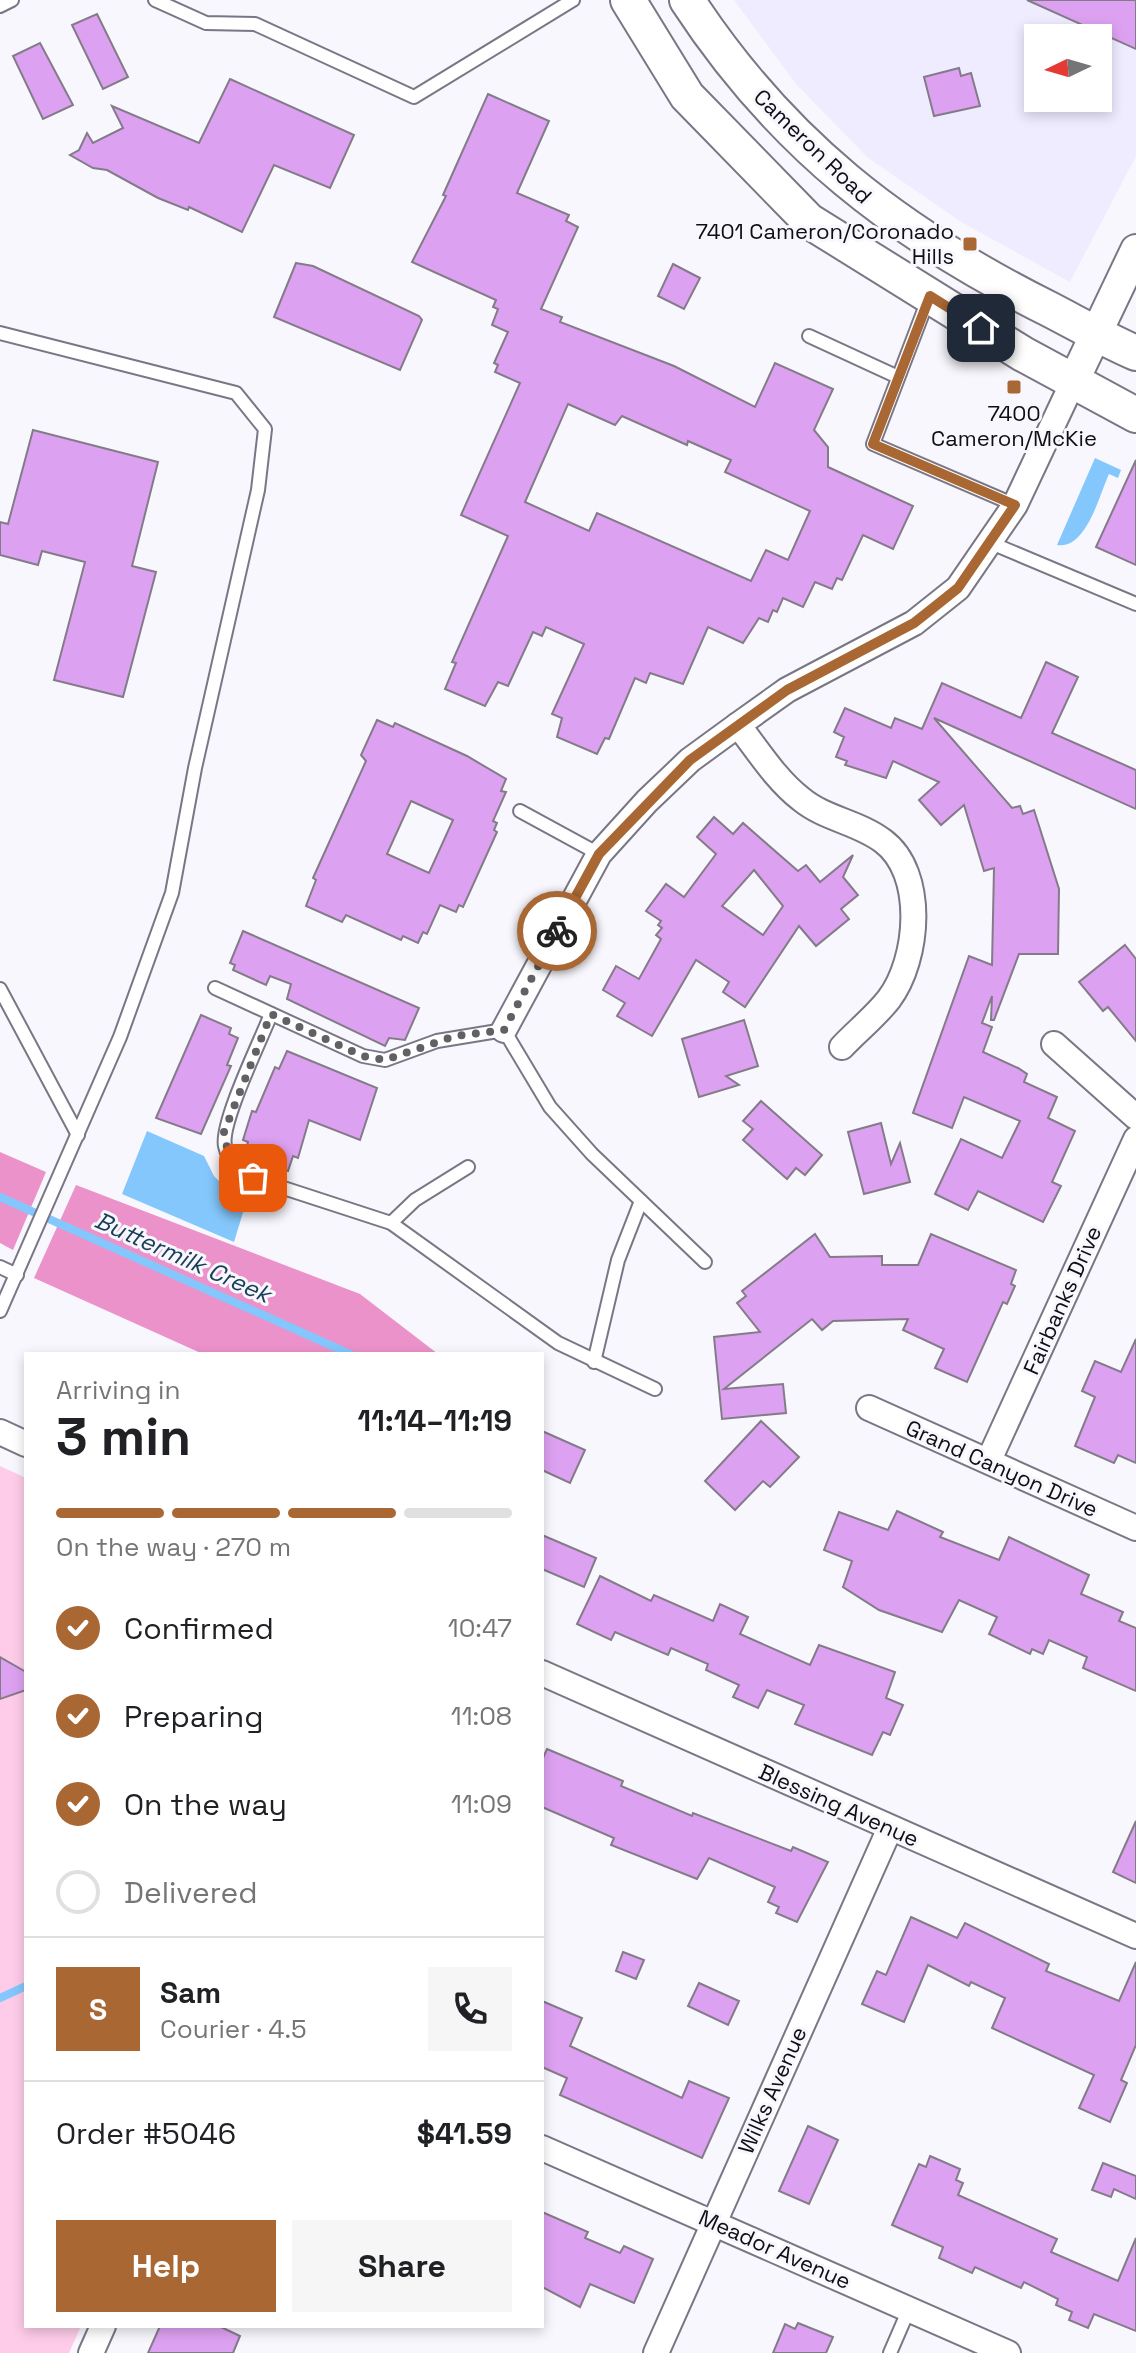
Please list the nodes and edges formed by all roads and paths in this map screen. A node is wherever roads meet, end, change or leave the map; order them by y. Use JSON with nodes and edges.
{"nodes":[{"id":1,"x":12,"y":0,"type":"edge"},
{"id":2,"x":155,"y":0,"type":"edge"},
{"id":3,"x":573,"y":0,"type":"edge"},
{"id":4,"x":628,"y":0,"type":"edge"},
{"id":5,"x":687,"y":0,"type":"edge"},
{"id":6,"x":0,"y":6,"type":"edge"},
{"id":7,"x":1136,"y":250,"type":"edge"},
{"id":8,"x":930,"y":296,"type":"junction"},
{"id":9,"x":0,"y":333,"type":"edge"},
{"id":10,"x":1096,"y":334,"type":"junction"},
{"id":11,"x":809,"y":336,"type":"dead end"},
{"id":12,"x":1136,"y":353,"type":"edge"},
{"id":13,"x":898,"y":377,"type":"junction"},
{"id":14,"x":1073,"y":382,"type":"junction"},
{"id":15,"x":1136,"y":415,"type":"edge"},
{"id":16,"x":1015,"y":505,"type":"junction"},
{"id":17,"x":991,"y":543,"type":"junction"},
{"id":18,"x":1136,"y":604,"type":"edge"},
{"id":19,"x":738,"y":725,"type":"junction"},
{"id":20,"x":520,"y":811,"type":"dead end"},
{"id":21,"x":599,"y":854,"type":"junction"},
{"id":22,"x":215,"y":988,"type":"dead end"},
{"id":23,"x":0,"y":989,"type":"edge"},
{"id":24,"x":271,"y":1014,"type":"junction"},
{"id":25,"x":504,"y":1030,"type":"junction"},
{"id":26,"x":1054,"y":1044,"type":"dead end"},
{"id":27,"x":842,"y":1047,"type":"dead end"},
{"id":28,"x":1136,"y":1117,"type":"edge"},
{"id":29,"x":78,"y":1135,"type":"junction"},
{"id":30,"x":1136,"y":1139,"type":"edge"},
{"id":31,"x":468,"y":1167,"type":"dead end"},
{"id":32,"x":641,"y":1201,"type":"junction"},
{"id":33,"x":391,"y":1223,"type":"junction"},
{"id":34,"x":705,"y":1262,"type":"dead end"},
{"id":35,"x":0,"y":1267,"type":"edge"},
{"id":36,"x":17,"y":1275,"type":"junction"},
{"id":37,"x":0,"y":1311,"type":"edge"},
{"id":38,"x":594,"y":1362,"type":"junction"},
{"id":39,"x":655,"y":1389,"type":"dead end"},
{"id":40,"x":869,"y":1408,"type":"dead end"},
{"id":41,"x":0,"y":1432,"type":"edge"},
{"id":42,"x":24,"y":1443,"type":"edge"},
{"id":43,"x":989,"y":1460,"type":"junction"},
{"id":44,"x":1136,"y":1528,"type":"edge"},
{"id":45,"x":544,"y":1674,"type":"edge"},
{"id":46,"x":890,"y":1828,"type":"junction"},
{"id":47,"x":1136,"y":1936,"type":"edge"},
{"id":48,"x":544,"y":2149,"type":"edge"},
{"id":49,"x":714,"y":2221,"type":"junction"},
{"id":50,"x":909,"y":2309,"type":"junction"},
{"id":51,"x":102,"y":2328,"type":"edge"},
{"id":52,"x":91,"y":2353,"type":"edge"},
{"id":53,"x":656,"y":2353,"type":"edge"},
{"id":54,"x":890,"y":2353,"type":"edge"},
{"id":55,"x":1008,"y":2353,"type":"edge"}],
"edges":[{"from":1,"to":6,"type":"lane"},
{"from":2,"to":3,"type":"lane"},
{"from":4,"to":8,"type":"main road"},
{"from":5,"to":10,"type":"main road","name":"Cameron Road"},
{"from":7,"to":10,"type":"street"},
{"from":8,"to":13,"type":"lane"},
{"from":8,"to":14,"type":"main road"},
{"from":9,"to":29,"type":"lane"},
{"from":10,"to":12,"type":"main road","name":"Cameron Road"},
{"from":10,"to":14,"type":"street"},
{"from":11,"to":13,"type":"lane"},
{"from":13,"to":16,"type":"lane"},
{"from":14,"to":15,"type":"main road"},
{"from":14,"to":16,"type":"street"},
{"from":16,"to":17,"type":"street"},
{"from":17,"to":18,"type":"lane"},
{"from":17,"to":19,"type":"street"},
{"from":19,"to":21,"type":"street"},
{"from":19,"to":27,"type":"street"},
{"from":20,"to":21,"type":"lane"},
{"from":21,"to":25,"type":"street"},
{"from":22,"to":24,"type":"lane"},
{"from":23,"to":29,"type":"lane"},
{"from":24,"to":25,"type":"lane"},
{"from":24,"to":33,"type":"lane"},
{"from":25,"to":32,"type":"lane"},
{"from":26,"to":28,"type":"street"},
{"from":29,"to":36,"type":"lane"},
{"from":30,"to":43,"type":"street","name":"Fairbanks Drive"},
{"from":31,"to":33,"type":"lane"},
{"from":32,"to":34,"type":"lane"},
{"from":32,"to":38,"type":"lane"},
{"from":33,"to":38,"type":"lane"},
{"from":35,"to":36,"type":"lane"},
{"from":36,"to":37,"type":"lane"},
{"from":38,"to":39,"type":"lane"},
{"from":40,"to":43,"type":"street","name":"Grand Canyon Drive"},
{"from":41,"to":42,"type":"street"},
{"from":43,"to":44,"type":"street","name":"Grand Canyon Drive"},
{"from":45,"to":46,"type":"street","name":"Blessing Avenue"},
{"from":46,"to":47,"type":"street","name":"Blessing Avenue"},
{"from":46,"to":49,"type":"street","name":"Wilks Avenue"},
{"from":48,"to":49,"type":"street","name":"Meador Avenue"},
{"from":49,"to":50,"type":"street","name":"Meador Avenue"},
{"from":49,"to":53,"type":"street","name":"Wilks Avenue"},
{"from":50,"to":54,"type":"lane"},
{"from":50,"to":55,"type":"street","name":"Meador Avenue"},
{"from":51,"to":52,"type":"street"}]}
